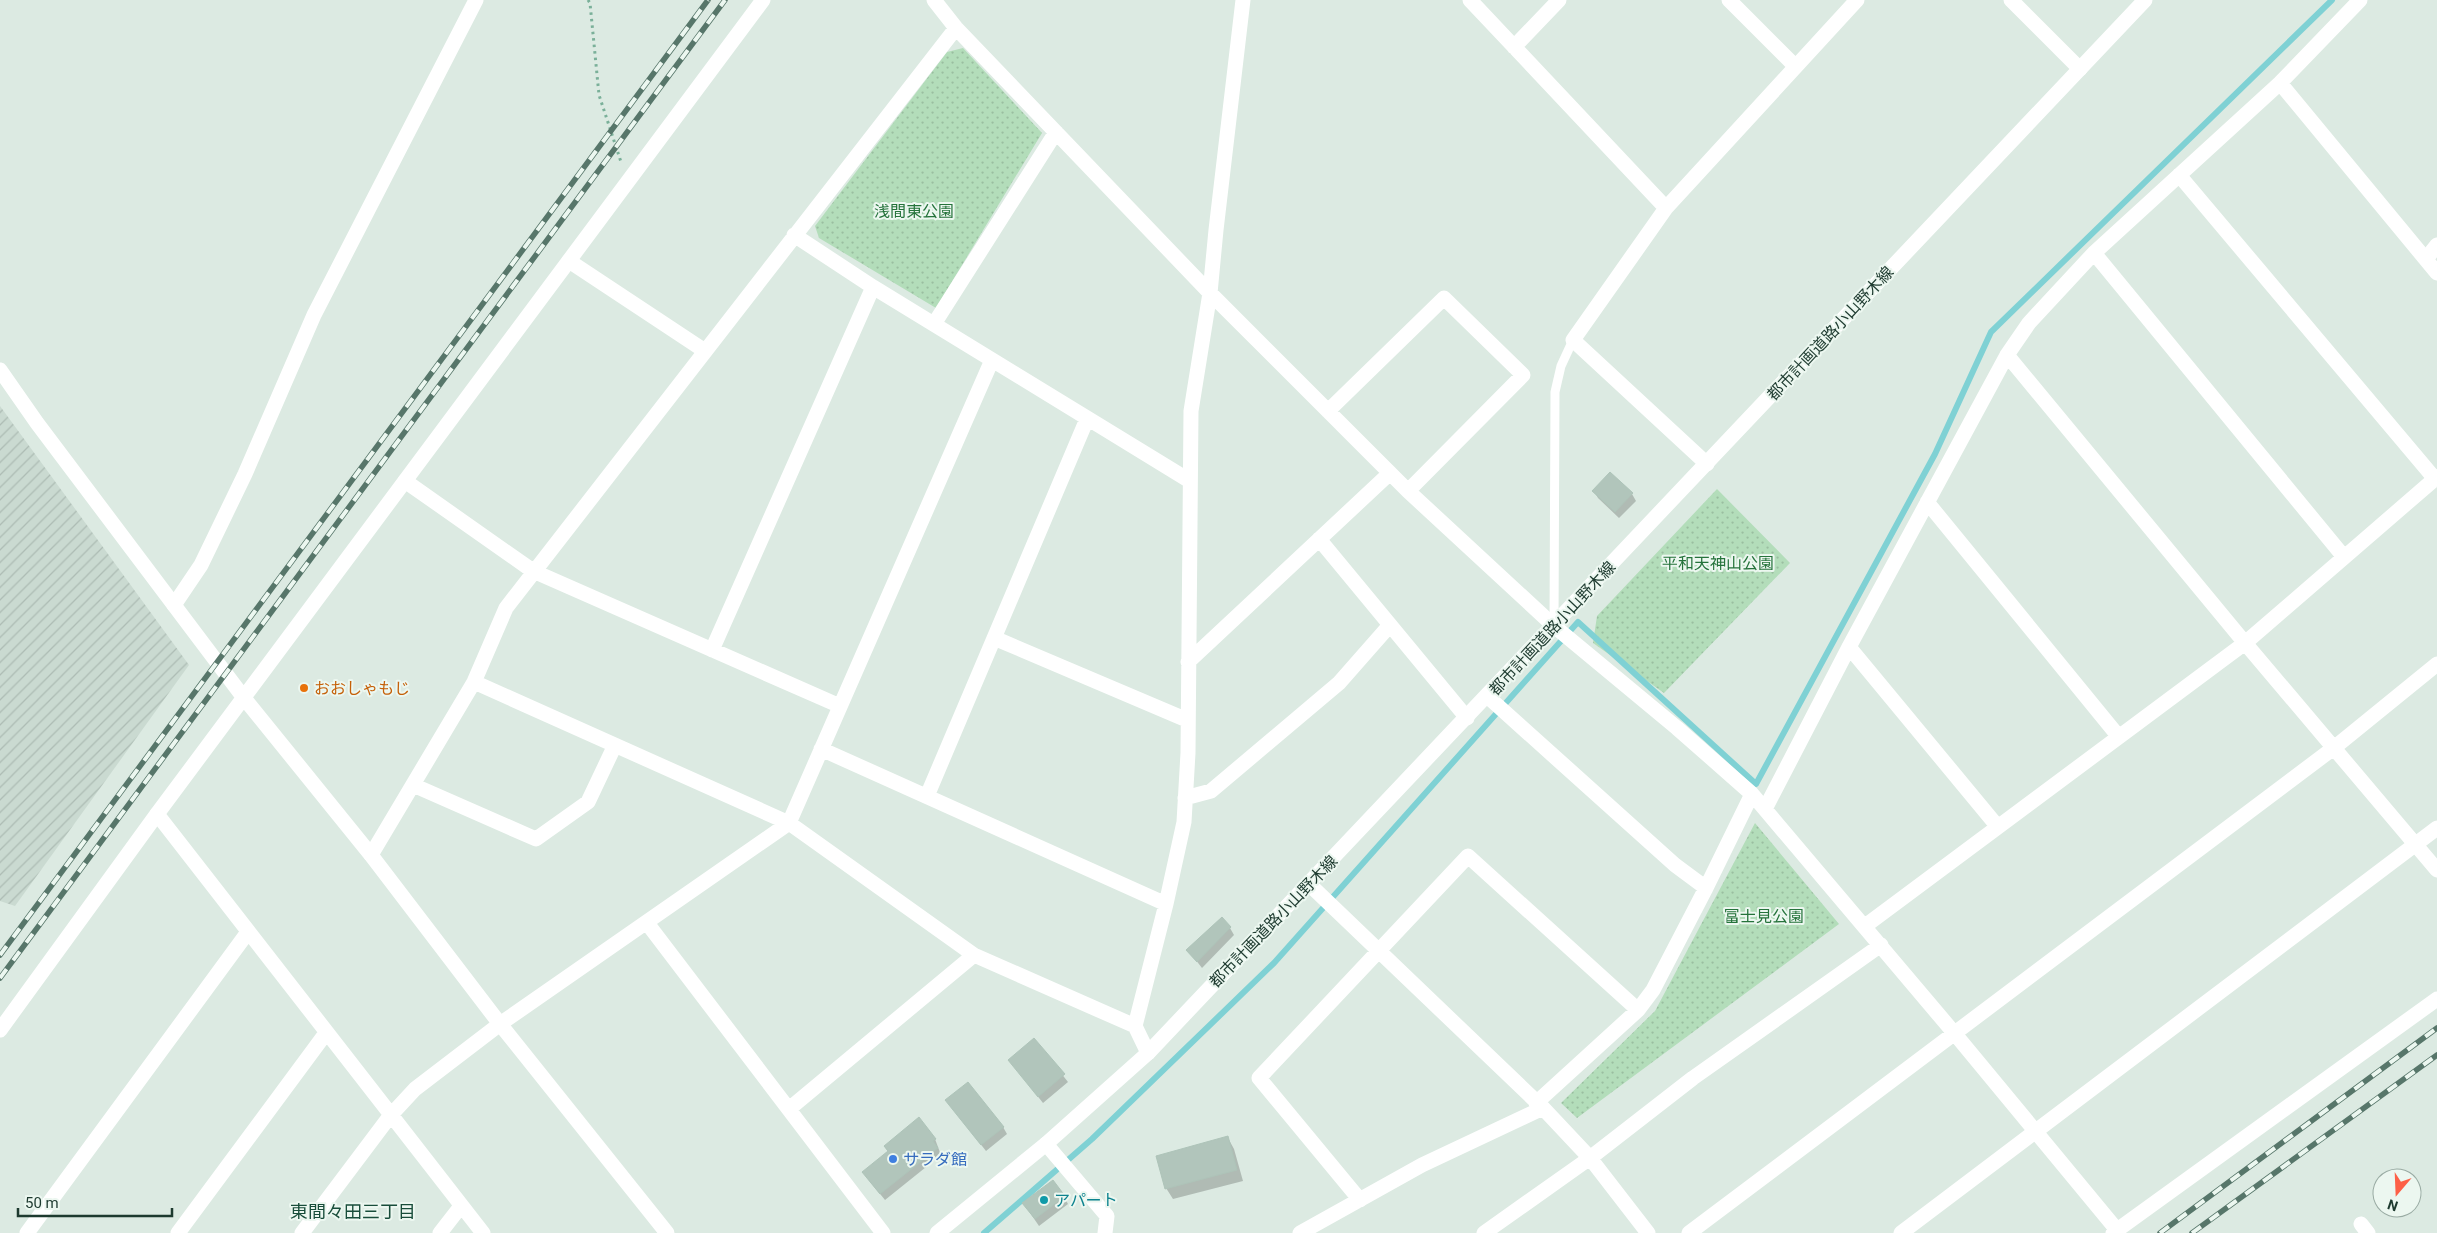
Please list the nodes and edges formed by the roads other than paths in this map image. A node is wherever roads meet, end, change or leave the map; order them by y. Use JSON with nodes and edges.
{"nodes":[{"id":1,"x":476,"y":0,"type":"edge"},
{"id":2,"x":763,"y":0,"type":"edge"},
{"id":3,"x":934,"y":0,"type":"edge"},
{"id":4,"x":1244,"y":0,"type":"edge"},
{"id":5,"x":1470,"y":0,"type":"edge"},
{"id":6,"x":1559,"y":0,"type":"edge"},
{"id":7,"x":1729,"y":0,"type":"edge"},
{"id":8,"x":1856,"y":0,"type":"edge"},
{"id":9,"x":2011,"y":0,"type":"edge"},
{"id":10,"x":2145,"y":0,"type":"edge"},
{"id":11,"x":2360,"y":0,"type":"edge"},
{"id":12,"x":956,"y":28,"type":"junction"},
{"id":13,"x":1514,"y":47,"type":"junction"},
{"id":14,"x":1795,"y":66,"type":"junction"},
{"id":15,"x":2080,"y":69,"type":"junction"},
{"id":16,"x":2280,"y":83,"type":"junction"},
{"id":17,"x":1056,"y":132,"type":"junction"},
{"id":18,"x":2179,"y":175,"type":"junction"},
{"id":19,"x":1666,"y":208,"type":"junction"},
{"id":20,"x":794,"y":235,"type":"junction"},
{"id":21,"x":2437,"y":245,"type":"edge"},
{"id":22,"x":2094,"y":253,"type":"junction"},
{"id":23,"x":2426,"y":259,"type":"junction"},
{"id":24,"x":569,"y":261,"type":"junction"},
{"id":25,"x":2437,"y":273,"type":"edge"},
{"id":26,"x":873,"y":287,"type":"junction"},
{"id":27,"x":1210,"y":293,"type":"junction"},
{"id":28,"x":934,"y":324,"type":"junction"},
{"id":29,"x":1573,"y":340,"type":"junction"},
{"id":30,"x":705,"y":351,"type":"junction"},
{"id":31,"x":2007,"y":355,"type":"junction"},
{"id":32,"x":992,"y":360,"type":"junction"},
{"id":33,"x":0,"y":370,"type":"edge"},
{"id":34,"x":1328,"y":411,"type":"junction"},
{"id":35,"x":1087,"y":419,"type":"junction"},
{"id":36,"x":1707,"y":464,"type":"junction"},
{"id":37,"x":1390,"y":474,"type":"junction"},
{"id":38,"x":2436,"y":478,"type":"edge"},
{"id":39,"x":405,"y":481,"type":"junction"},
{"id":40,"x":1190,"y":481,"type":"junction"},
{"id":41,"x":1408,"y":491,"type":"junction"},
{"id":42,"x":1927,"y":502,"type":"junction"},
{"id":43,"x":1320,"y":539,"type":"junction"},
{"id":44,"x":2344,"y":557,"type":"junction"},
{"id":45,"x":533,"y":571,"type":"junction"},
{"id":46,"x":174,"y":605,"type":"junction"},
{"id":47,"x":1390,"y":625,"type":"junction"},
{"id":48,"x":1554,"y":626,"type":"junction"},
{"id":49,"x":994,"y":638,"type":"junction"},
{"id":50,"x":2245,"y":643,"type":"junction"},
{"id":51,"x":1849,"y":647,"type":"junction"},
{"id":52,"x":712,"y":650,"type":"junction"},
{"id":53,"x":1188,"y":662,"type":"junction"},
{"id":54,"x":2437,"y":664,"type":"edge"},
{"id":55,"x":474,"y":682,"type":"junction"},
{"id":56,"x":1488,"y":696,"type":"junction"},
{"id":57,"x":244,"y":698,"type":"junction"},
{"id":58,"x":840,"y":706,"type":"junction"},
{"id":59,"x":1467,"y":718,"type":"junction"},
{"id":60,"x":1187,"y":720,"type":"junction"},
{"id":61,"x":2119,"y":737,"type":"junction"},
{"id":62,"x":615,"y":745,"type":"junction"},
{"id":63,"x":2335,"y":747,"type":"junction"},
{"id":64,"x":821,"y":749,"type":"junction"},
{"id":65,"x":413,"y":785,"type":"junction"},
{"id":66,"x":1752,"y":794,"type":"junction"},
{"id":67,"x":926,"y":796,"type":"junction"},
{"id":68,"x":1185,"y":798,"type":"junction"},
{"id":69,"x":1765,"y":808,"type":"junction"},
{"id":70,"x":157,"y":814,"type":"junction"},
{"id":71,"x":789,"y":823,"type":"junction"},
{"id":72,"x":1998,"y":827,"type":"junction"},
{"id":73,"x":2437,"y":828,"type":"edge"},
{"id":74,"x":2417,"y":845,"type":"junction"},
{"id":75,"x":372,"y":855,"type":"junction"},
{"id":76,"x":2437,"y":870,"type":"edge"},
{"id":77,"x":1309,"y":884,"type":"junction"},
{"id":78,"x":1706,"y":888,"type":"junction"},
{"id":79,"x":1166,"y":904,"type":"junction"},
{"id":80,"x":647,"y":922,"type":"junction"},
{"id":81,"x":1865,"y":926,"type":"junction"},
{"id":82,"x":248,"y":932,"type":"junction"},
{"id":83,"x":1881,"y":945,"type":"junction"},
{"id":84,"x":1378,"y":950,"type":"junction"},
{"id":85,"x":974,"y":955,"type":"junction"},
{"id":86,"x":2437,"y":999,"type":"edge"},
{"id":87,"x":1638,"y":1010,"type":"junction"},
{"id":88,"x":500,"y":1024,"type":"junction"},
{"id":89,"x":1135,"y":1026,"type":"junction"},
{"id":90,"x":0,"y":1030,"type":"edge"},
{"id":91,"x":326,"y":1033,"type":"junction"},
{"id":92,"x":1955,"y":1034,"type":"junction"},
{"id":93,"x":1148,"y":1052,"type":"junction"},
{"id":94,"x":1540,"y":1105,"type":"junction"},
{"id":95,"x":789,"y":1109,"type":"junction"},
{"id":96,"x":390,"y":1116,"type":"junction"},
{"id":97,"x":2036,"y":1131,"type":"junction"},
{"id":98,"x":1046,"y":1144,"type":"junction"},
{"id":99,"x":1590,"y":1158,"type":"junction"},
{"id":100,"x":1360,"y":1200,"type":"junction"},
{"id":101,"x":461,"y":1206,"type":"junction"},
{"id":102,"x":2115,"y":1231,"type":"edge"},
{"id":103,"x":27,"y":1233,"type":"edge"},
{"id":104,"x":178,"y":1233,"type":"edge"},
{"id":105,"x":302,"y":1233,"type":"edge"},
{"id":106,"x":440,"y":1233,"type":"edge"},
{"id":107,"x":483,"y":1233,"type":"edge"},
{"id":108,"x":667,"y":1233,"type":"edge"},
{"id":109,"x":883,"y":1233,"type":"edge"},
{"id":110,"x":937,"y":1233,"type":"edge"},
{"id":111,"x":1105,"y":1233,"type":"edge"},
{"id":112,"x":1300,"y":1233,"type":"edge"},
{"id":113,"x":1484,"y":1233,"type":"edge"},
{"id":114,"x":1648,"y":1233,"type":"edge"},
{"id":115,"x":1689,"y":1233,"type":"edge"},
{"id":116,"x":1901,"y":1233,"type":"edge"}],
"edges":[{"from":1,"to":46,"type":"street"},
{"from":2,"to":24,"type":"street"},
{"from":3,"to":12,"type":"street"},
{"from":4,"to":27,"type":"street"},
{"from":5,"to":13,"type":"street"},
{"from":6,"to":13,"type":"street"},
{"from":7,"to":14,"type":"street"},
{"from":8,"to":14,"type":"street"},
{"from":9,"to":15,"type":"street"},
{"from":10,"to":15,"type":"street","name":"都市計画道路小山野木線"},
{"from":11,"to":16,"type":"street"},
{"from":12,"to":17,"type":"street"},
{"from":12,"to":20,"type":"street"},
{"from":13,"to":19,"type":"street"},
{"from":14,"to":19,"type":"street"},
{"from":15,"to":36,"type":"street","name":"都市計画道路小山野木線"},
{"from":16,"to":18,"type":"street"},
{"from":16,"to":23,"type":"street"},
{"from":17,"to":27,"type":"street"},
{"from":17,"to":28,"type":"street"},
{"from":18,"to":22,"type":"street"},
{"from":18,"to":38,"type":"street"},
{"from":19,"to":29,"type":"street"},
{"from":20,"to":26,"type":"street"},
{"from":20,"to":30,"type":"street"},
{"from":21,"to":23,"type":"street"},
{"from":22,"to":31,"type":"street"},
{"from":22,"to":44,"type":"street"},
{"from":23,"to":25,"type":"street"},
{"from":24,"to":30,"type":"street"},
{"from":24,"to":39,"type":"street"},
{"from":26,"to":28,"type":"street"},
{"from":26,"to":52,"type":"street"},
{"from":27,"to":34,"type":"street"},
{"from":27,"to":40,"type":"street"},
{"from":28,"to":32,"type":"street"},
{"from":29,"to":36,"type":"street"},
{"from":29,"to":48,"type":"lane"},
{"from":30,"to":45,"type":"street"},
{"from":31,"to":42,"type":"street"},
{"from":31,"to":50,"type":"street"},
{"from":32,"to":35,"type":"street"},
{"from":32,"to":58,"type":"street"},
{"from":33,"to":46,"type":"street"},
{"from":34,"to":37,"type":"street"},
{"from":34,"to":41,"type":"street"},
{"from":35,"to":40,"type":"street"},
{"from":35,"to":49,"type":"street"},
{"from":36,"to":48,"type":"street","name":"都市計画道路小山野木線"},
{"from":37,"to":41,"type":"street"},
{"from":37,"to":43,"type":"street"},
{"from":38,"to":44,"type":"street"},
{"from":39,"to":45,"type":"street"},
{"from":39,"to":57,"type":"street"},
{"from":40,"to":53,"type":"street"},
{"from":41,"to":48,"type":"street"},
{"from":42,"to":51,"type":"street"},
{"from":42,"to":61,"type":"street"},
{"from":43,"to":47,"type":"street"},
{"from":43,"to":53,"type":"street"},
{"from":44,"to":50,"type":"street"},
{"from":45,"to":52,"type":"street"},
{"from":45,"to":55,"type":"street"},
{"from":46,"to":57,"type":"street"},
{"from":47,"to":59,"type":"street"},
{"from":47,"to":68,"type":"street"},
{"from":48,"to":56,"type":"street","name":"都市計画道路小山野木線"},
{"from":48,"to":66,"type":"street"},
{"from":49,"to":60,"type":"street"},
{"from":49,"to":67,"type":"street"},
{"from":50,"to":61,"type":"street"},
{"from":50,"to":63,"type":"street"},
{"from":51,"to":69,"type":"street"},
{"from":51,"to":72,"type":"street"},
{"from":52,"to":58,"type":"street"},
{"from":53,"to":60,"type":"street"},
{"from":54,"to":63,"type":"street"},
{"from":55,"to":62,"type":"street"},
{"from":55,"to":65,"type":"street"},
{"from":56,"to":59,"type":"street","name":"都市計画道路小山野木線"},
{"from":56,"to":78,"type":"street"},
{"from":57,"to":70,"type":"street"},
{"from":57,"to":75,"type":"street"},
{"from":58,"to":64,"type":"street"},
{"from":59,"to":77,"type":"street","name":"都市計画道路小山野木線"},
{"from":60,"to":68,"type":"street"},
{"from":61,"to":72,"type":"street"},
{"from":62,"to":65,"type":"street"},
{"from":62,"to":71,"type":"street"},
{"from":63,"to":74,"type":"street"},
{"from":63,"to":92,"type":"street"},
{"from":64,"to":67,"type":"street"},
{"from":64,"to":71,"type":"street"},
{"from":65,"to":75,"type":"street"},
{"from":66,"to":69,"type":"street"},
{"from":66,"to":78,"type":"street"},
{"from":67,"to":79,"type":"street"},
{"from":68,"to":79,"type":"street"},
{"from":69,"to":81,"type":"street"},
{"from":70,"to":82,"type":"street"},
{"from":70,"to":90,"type":"street"},
{"from":71,"to":80,"type":"street"},
{"from":71,"to":85,"type":"street"},
{"from":72,"to":81,"type":"street"},
{"from":73,"to":74,"type":"street"},
{"from":74,"to":76,"type":"street"},
{"from":74,"to":97,"type":"street"},
{"from":75,"to":88,"type":"street"},
{"from":77,"to":84,"type":"street"},
{"from":77,"to":93,"type":"street","name":"都市計画道路小山野木線"},
{"from":78,"to":87,"type":"street"},
{"from":79,"to":89,"type":"street"},
{"from":80,"to":88,"type":"street"},
{"from":80,"to":95,"type":"street"},
{"from":81,"to":83,"type":"street"},
{"from":82,"to":91,"type":"street"},
{"from":82,"to":103,"type":"street"},
{"from":83,"to":92,"type":"street"},
{"from":83,"to":99,"type":"street"},
{"from":84,"to":87,"type":"street"},
{"from":84,"to":94,"type":"street"},
{"from":84,"to":100,"type":"street"},
{"from":85,"to":89,"type":"street"},
{"from":85,"to":95,"type":"street"},
{"from":86,"to":102,"type":"street"},
{"from":87,"to":94,"type":"street"},
{"from":88,"to":96,"type":"street"},
{"from":88,"to":108,"type":"street"},
{"from":89,"to":93,"type":"street"},
{"from":91,"to":96,"type":"street"},
{"from":91,"to":104,"type":"street"},
{"from":92,"to":97,"type":"street"},
{"from":92,"to":115,"type":"street"},
{"from":93,"to":98,"type":"street","name":"都市計画道路小山野木線"},
{"from":94,"to":99,"type":"street"},
{"from":94,"to":100,"type":"street"},
{"from":95,"to":109,"type":"street"},
{"from":96,"to":101,"type":"street"},
{"from":96,"to":105,"type":"street"},
{"from":97,"to":102,"type":"street"},
{"from":97,"to":116,"type":"street"},
{"from":98,"to":110,"type":"street","name":"都市計画道路小山野木線"},
{"from":98,"to":111,"type":"street"},
{"from":99,"to":113,"type":"street"},
{"from":99,"to":114,"type":"street"},
{"from":100,"to":112,"type":"street"},
{"from":101,"to":106,"type":"street"},
{"from":101,"to":107,"type":"street"}]}
